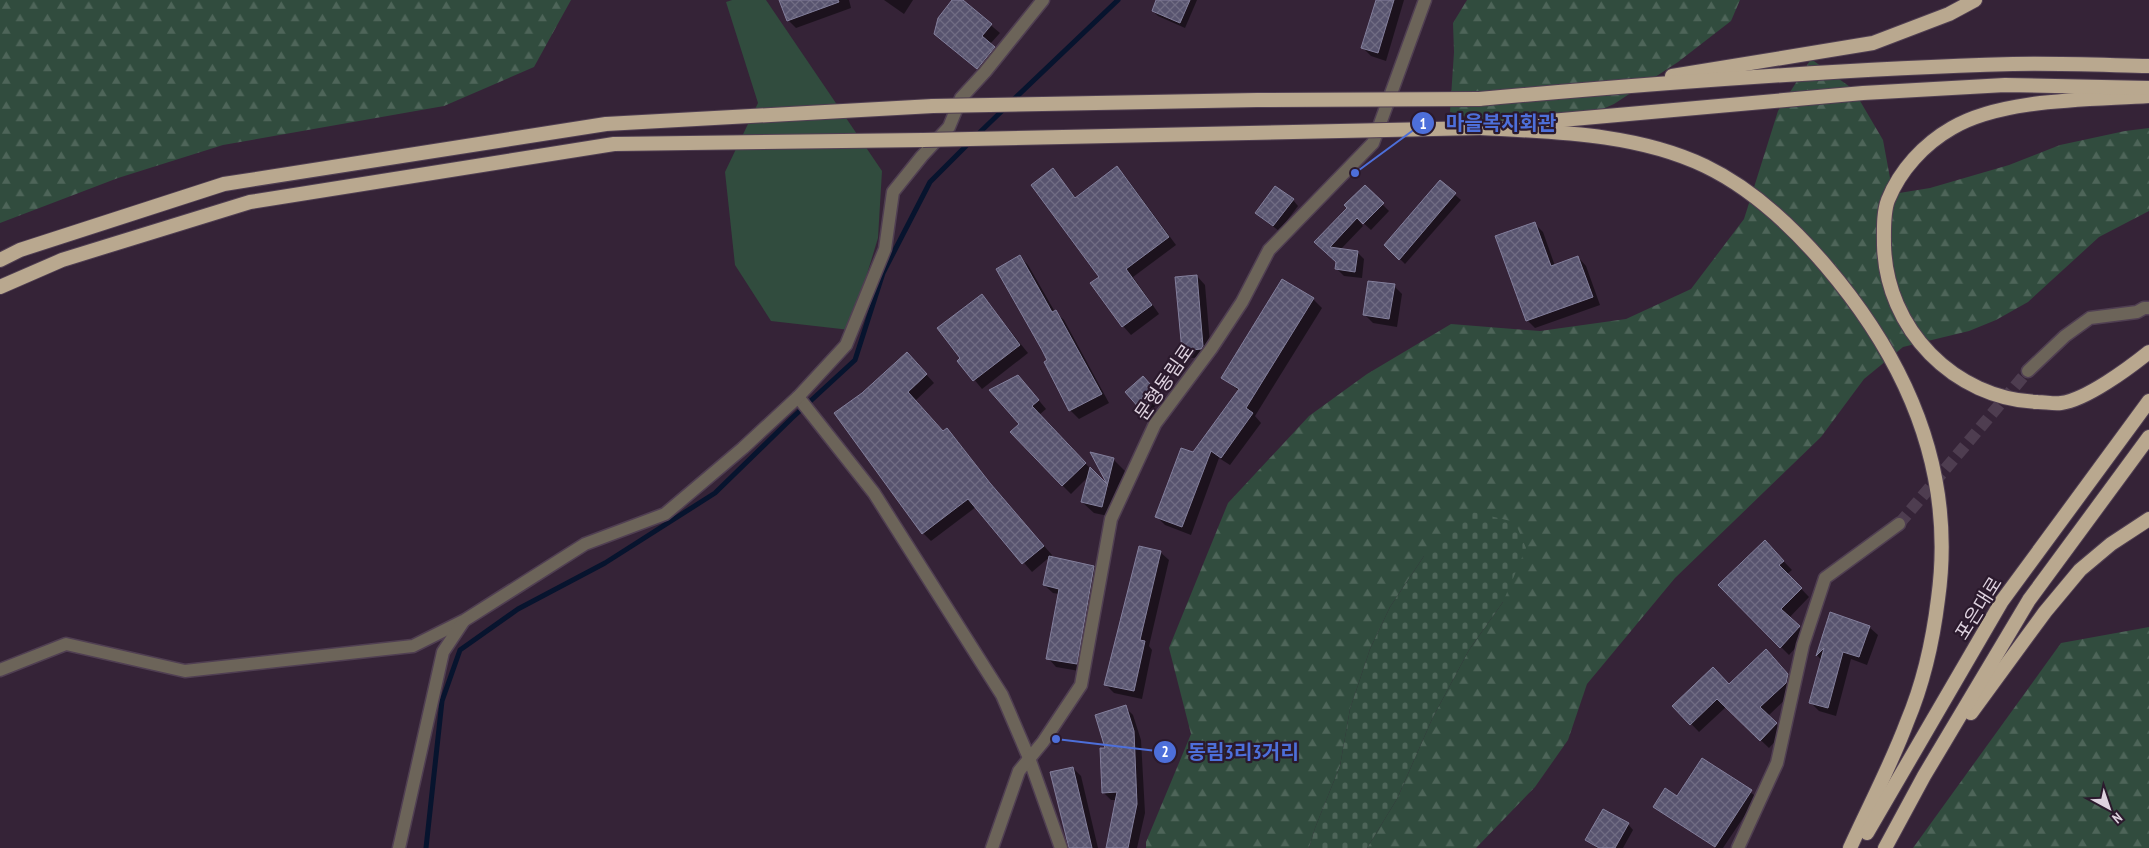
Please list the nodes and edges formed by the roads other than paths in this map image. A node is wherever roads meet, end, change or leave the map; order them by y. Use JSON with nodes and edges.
{"nodes":[{"id":1,"x":1044,"y":0,"type":"edge"},
{"id":2,"x":1425,"y":0,"type":"edge"},
{"id":3,"x":1975,"y":0,"type":"edge"},
{"id":4,"x":2149,"y":66,"type":"edge"},
{"id":5,"x":2149,"y":88,"type":"edge"},
{"id":6,"x":1588,"y":89,"type":"junction"},
{"id":7,"x":2149,"y":96,"type":"edge"},
{"id":8,"x":1480,"y":128,"type":"junction"},
{"id":9,"x":0,"y":260,"type":"edge"},
{"id":10,"x":0,"y":287,"type":"edge"},
{"id":11,"x":2149,"y":308,"type":"edge"},
{"id":12,"x":2149,"y":352,"type":"edge"},
{"id":13,"x":2028,"y":371,"type":"tunnel mouth"},
{"id":14,"x":798,"y":397,"type":"junction"},
{"id":15,"x":2149,"y":402,"type":"edge"},
{"id":16,"x":2149,"y":437,"type":"edge"},
{"id":17,"x":2149,"y":519,"type":"edge"},
{"id":18,"x":1899,"y":524,"type":"tunnel mouth"},
{"id":19,"x":465,"y":620,"type":"junction"},
{"id":20,"x":0,"y":670,"type":"edge"},
{"id":21,"x":1029,"y":758,"type":"junction"},
{"id":22,"x":1924,"y":776,"type":"junction"},
{"id":23,"x":398,"y":848,"type":"edge"},
{"id":24,"x":992,"y":848,"type":"edge"},
{"id":25,"x":1061,"y":848,"type":"edge"},
{"id":26,"x":1738,"y":848,"type":"edge"},
{"id":27,"x":1850,"y":848,"type":"edge"},
{"id":28,"x":1859,"y":848,"type":"edge"},
{"id":29,"x":1885,"y":848,"type":"edge"}],
"edges":[{"from":1,"to":14,"type":"street"},
{"from":2,"to":21,"type":"street","name":"문형동림로"},
{"from":3,"to":6,"type":"highway"},
{"from":4,"to":6,"type":"highway"},
{"from":5,"to":8,"type":"highway"},
{"from":6,"to":9,"type":"highway","bridge":true},
{"from":7,"to":12,"type":"highway"},
{"from":8,"to":10,"type":"highway","bridge":true},
{"from":8,"to":27,"type":"highway"},
{"from":11,"to":13,"type":"street"},
{"from":14,"to":19,"type":"street"},
{"from":14,"to":21,"type":"street"},
{"from":15,"to":28,"type":"highway","name":"포은대로"},
{"from":16,"to":22,"type":"highway","name":"포은대로"},
{"from":17,"to":22,"type":"highway"},
{"from":18,"to":26,"type":"street"},
{"from":19,"to":20,"type":"street"},
{"from":19,"to":23,"type":"street"},
{"from":21,"to":24,"type":"street","name":"문형동림로"},
{"from":21,"to":25,"type":"street"},
{"from":22,"to":29,"type":"highway","name":"포은대로"}]}
